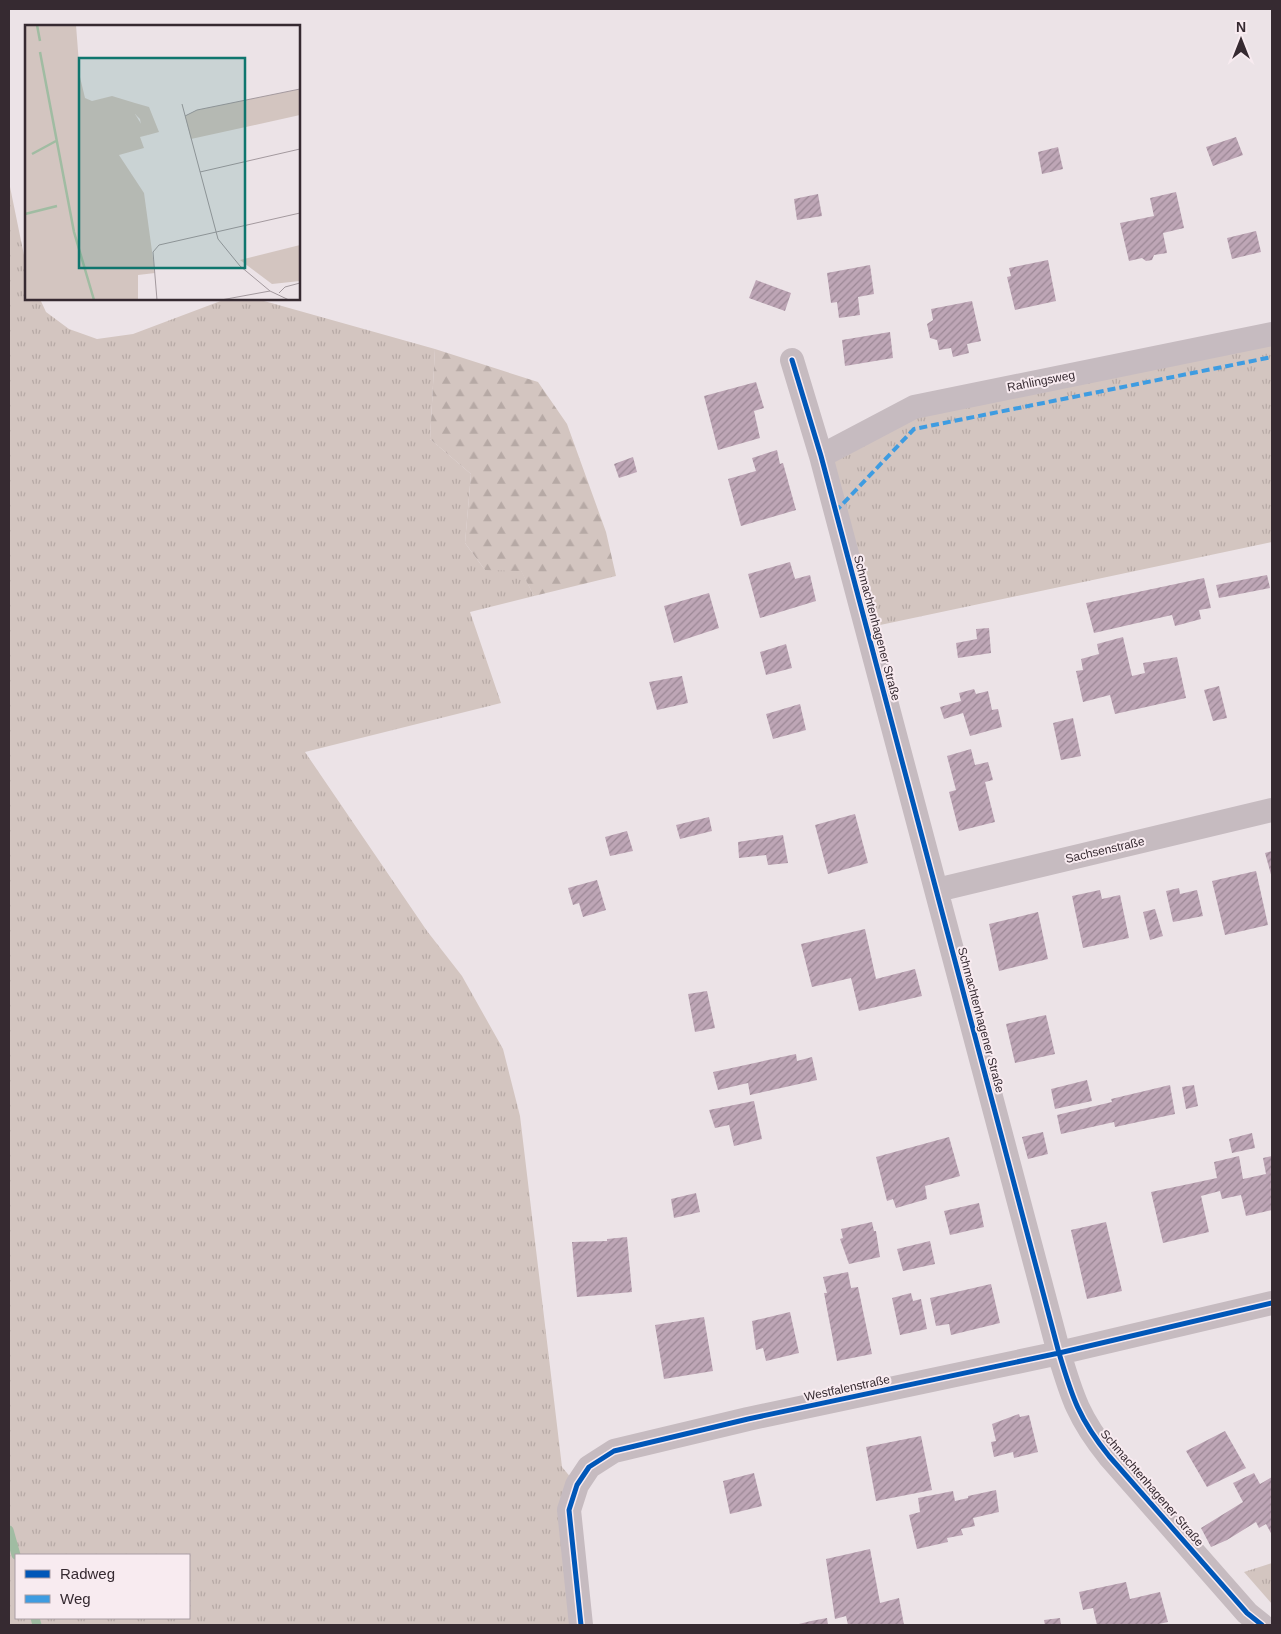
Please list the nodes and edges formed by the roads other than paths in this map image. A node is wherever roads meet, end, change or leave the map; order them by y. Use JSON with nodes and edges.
{"nodes":[{"id":1,"x":1272,"y":334,"type":"edge"},
{"id":2,"x":792,"y":360,"type":"dead end"},
{"id":3,"x":820,"y":456,"type":"junction"},
{"id":4,"x":1272,"y":810,"type":"edge"},
{"id":5,"x":937,"y":890,"type":"junction"},
{"id":6,"x":1272,"y":1303,"type":"edge"},
{"id":7,"x":1059,"y":1352,"type":"junction"},
{"id":8,"x":581,"y":1625,"type":"edge"},
{"id":9,"x":1262,"y":1625,"type":"edge"}],
"edges":[{"from":1,"to":3,"type":"street","name":"Rahlingsweg"},
{"from":2,"to":3,"type":"street","name":"Schmachtenhagener Straße"},
{"from":3,"to":5,"type":"street","name":"Schmachtenhagener Straße"},
{"from":4,"to":5,"type":"street","name":"Sachsenstraße"},
{"from":5,"to":7,"type":"street","name":"Schmachtenhagener Straße"},
{"from":6,"to":7,"type":"street","name":"Westfalenstraße"},
{"from":7,"to":8,"type":"street","name":"Westfalenstraße"},
{"from":7,"to":9,"type":"street","name":"Schmachtenhagener Straße"}]}
